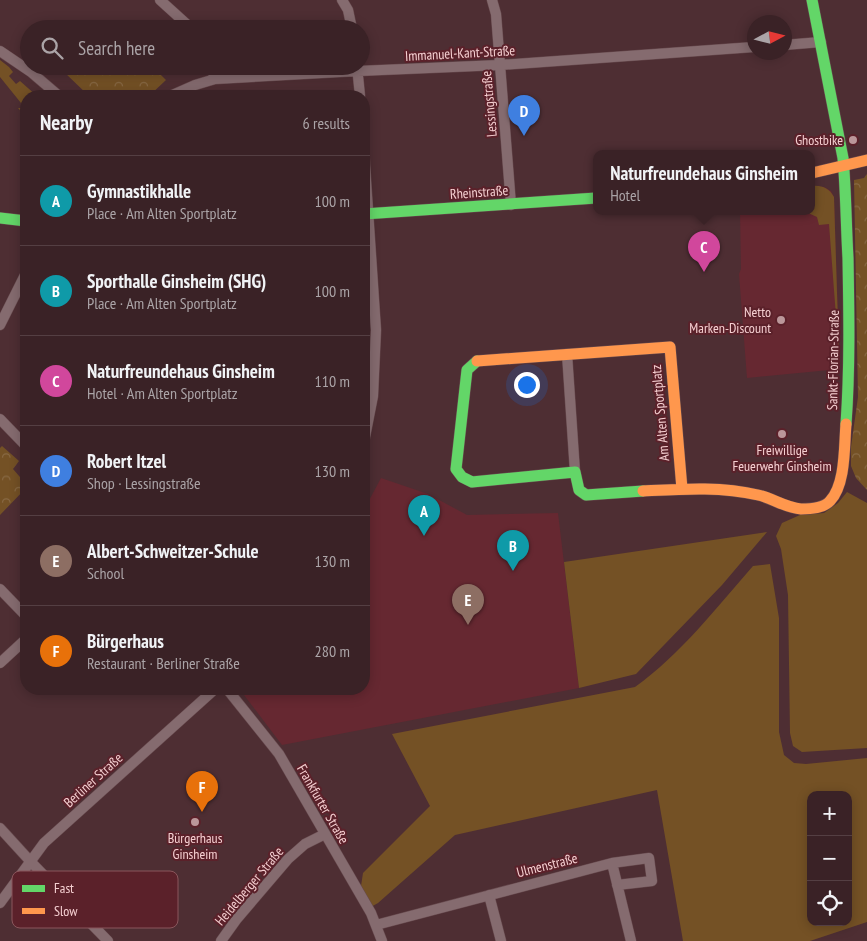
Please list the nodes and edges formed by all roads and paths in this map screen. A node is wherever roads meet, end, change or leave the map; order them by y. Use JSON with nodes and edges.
{"nodes":[{"id":1,"x":160,"y":0,"type":"edge"},
{"id":2,"x":342,"y":0,"type":"edge"},
{"id":3,"x":492,"y":0,"type":"edge"},
{"id":4,"x":812,"y":0,"type":"edge"},
{"id":5,"x":182,"y":20,"type":"edge"},
{"id":6,"x":350,"y":20,"type":"edge"},
{"id":7,"x":821,"y":42,"type":"junction"},
{"id":8,"x":792,"y":44,"type":"edge"},
{"id":9,"x":747,"y":47,"type":"edge"},
{"id":10,"x":0,"y":51,"type":"edge"},
{"id":11,"x":20,"y":65,"type":"edge"},
{"id":12,"x":500,"y":65,"type":"junction"},
{"id":13,"x":370,"y":69,"type":"edge"},
{"id":14,"x":34,"y":75,"type":"edge"},
{"id":15,"x":214,"y":75,"type":"edge"},
{"id":16,"x":272,"y":75,"type":"edge"},
{"id":17,"x":358,"y":75,"type":"edge"},
{"id":18,"x":215,"y":79,"type":"junction"},
{"id":19,"x":52,"y":90,"type":"edge"},
{"id":20,"x":184,"y":90,"type":"edge"},
{"id":21,"x":359,"y":90,"type":"edge"},
{"id":22,"x":867,"y":160,"type":"edge"},
{"id":23,"x":844,"y":165,"type":"junction"},
{"id":24,"x":815,"y":171,"type":"edge"},
{"id":25,"x":593,"y":198,"type":"edge"},
{"id":26,"x":511,"y":205,"type":"junction"},
{"id":27,"x":370,"y":214,"type":"edge"},
{"id":28,"x":0,"y":218,"type":"edge"},
{"id":29,"x":20,"y":220,"type":"edge"},
{"id":30,"x":370,"y":260,"type":"edge"},
{"id":31,"x":20,"y":285,"type":"edge"},
{"id":32,"x":0,"y":325,"type":"edge"},
{"id":33,"x":567,"y":354,"type":"junction"},
{"id":34,"x":370,"y":411,"type":"edge"},
{"id":35,"x":0,"y":419,"type":"edge"},
{"id":36,"x":20,"y":440,"type":"edge"},
{"id":37,"x":575,"y":472,"type":"junction"},
{"id":38,"x":682,"y":489,"type":"junction"},
{"id":39,"x":0,"y":589,"type":"edge"},
{"id":40,"x":20,"y":610,"type":"edge"},
{"id":41,"x":20,"y":645,"type":"edge"},
{"id":42,"x":0,"y":663,"type":"edge"},
{"id":43,"x":208,"y":695,"type":"edge"},
{"id":44,"x":232,"y":695,"type":"edge"},
{"id":45,"x":0,"y":828,"type":"edge"},
{"id":46,"x":325,"y":834,"type":"junction"},
{"id":47,"x":31,"y":862,"type":"junction"},
{"id":48,"x":612,"y":863,"type":"junction"},
{"id":49,"x":24,"y":871,"type":"edge"},
{"id":50,"x":40,"y":871,"type":"edge"},
{"id":51,"x":617,"y":885,"type":"junction"},
{"id":52,"x":12,"y":887,"type":"edge"},
{"id":53,"x":489,"y":894,"type":"junction"},
{"id":54,"x":0,"y":903,"type":"edge"},
{"id":55,"x":376,"y":925,"type":"junction"},
{"id":56,"x":95,"y":928,"type":"edge"},
{"id":57,"x":108,"y":941,"type":"edge"},
{"id":58,"x":221,"y":941,"type":"edge"},
{"id":59,"x":382,"y":941,"type":"edge"},
{"id":60,"x":501,"y":941,"type":"edge"},
{"id":61,"x":631,"y":941,"type":"edge"}],
"edges":[{"from":1,"to":5,"type":"street"},
{"from":2,"to":6,"type":"street"},
{"from":3,"to":12,"type":"street","name":"Lessingstraße"},
{"from":4,"to":7,"type":"street","name":"Sankt-Florian-Straße"},
{"from":7,"to":8,"type":"street"},
{"from":7,"to":23,"type":"street","name":"Sankt-Florian-Straße"},
{"from":9,"to":12,"type":"street","name":"Immanuel-Kant-Straße"},
{"from":10,"to":11,"type":"street"},
{"from":12,"to":13,"type":"street","name":"Immanuel-Kant-Straße"},
{"from":12,"to":26,"type":"street","name":"Lessingstraße"},
{"from":14,"to":19,"type":"street"},
{"from":15,"to":18,"type":"street"},
{"from":16,"to":18,"type":"street","name":"Immanuel-Kant-Straße"},
{"from":17,"to":21,"type":"street"},
{"from":18,"to":20,"type":"street","name":"Immanuel-Kant-Straße"},
{"from":22,"to":23,"type":"street"},
{"from":23,"to":24,"type":"street"},
{"from":23,"to":38,"type":"street","name":"Sankt-Florian-Straße"},
{"from":25,"to":26,"type":"street","name":"Rheinstraße"},
{"from":26,"to":27,"type":"street","name":"Rheinstraße"},
{"from":28,"to":29,"type":"street"},
{"from":30,"to":34,"type":"street"},
{"from":31,"to":32,"type":"street"},
{"from":33,"to":37,"type":"street"},
{"from":33,"to":37,"type":"street","name":"Am Alten Sportplatz"},
{"from":33,"to":38,"type":"street","name":"Am Alten Sportplatz"},
{"from":35,"to":36,"type":"street"},
{"from":37,"to":38,"type":"street"},
{"from":39,"to":40,"type":"street"},
{"from":41,"to":42,"type":"street"},
{"from":43,"to":47,"type":"street","name":"Berliner Straße"},
{"from":44,"to":46,"type":"street","name":"Frankfurter Straße"},
{"from":45,"to":47,"type":"street"},
{"from":46,"to":55,"type":"street","name":"Frankfurter Straße"},
{"from":46,"to":58,"type":"street","name":"Heidelberger Straße"},
{"from":47,"to":49,"type":"street","name":"Berliner Straße"},
{"from":47,"to":50,"type":"street"},
{"from":48,"to":51,"type":"street"},
{"from":48,"to":51,"type":"street","name":"Ulmenstraße"},
{"from":48,"to":53,"type":"street","name":"Ulmenstraße"},
{"from":51,"to":61,"type":"street"},
{"from":52,"to":54,"type":"street","name":"Berliner Straße"},
{"from":53,"to":55,"type":"street","name":"Ulmenstraße"},
{"from":53,"to":60,"type":"street"},
{"from":55,"to":59,"type":"street","name":"Frankfurter Straße"},
{"from":56,"to":57,"type":"street"}]}
